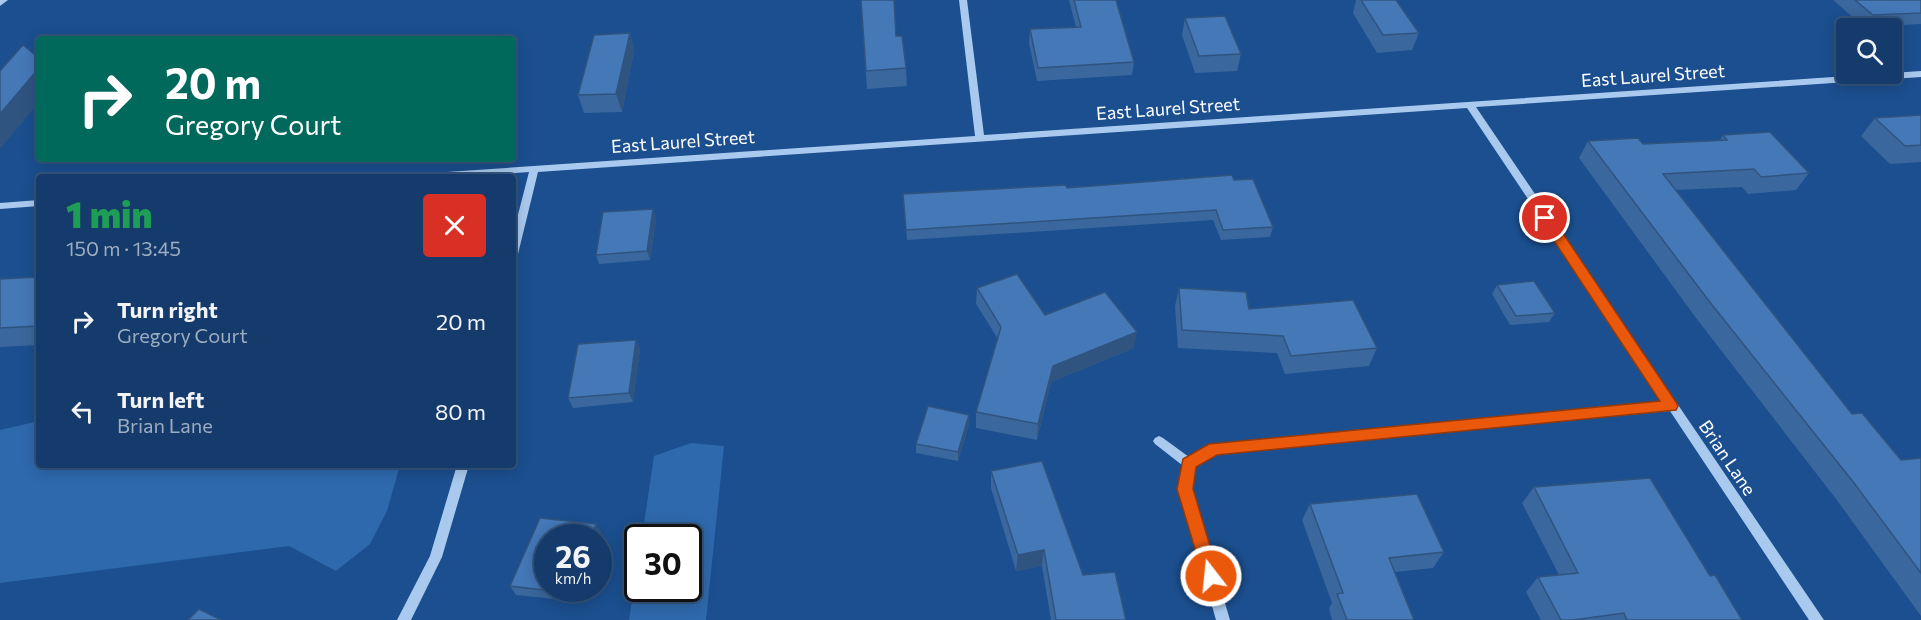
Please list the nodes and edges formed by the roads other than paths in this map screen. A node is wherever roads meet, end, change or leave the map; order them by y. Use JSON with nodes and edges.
{"nodes":[{"id":1,"x":4,"y":0,"type":"edge"},
{"id":2,"x":963,"y":0,"type":"edge"},
{"id":3,"x":0,"y":4,"type":"edge"},
{"id":4,"x":1921,"y":74,"type":"edge"},
{"id":5,"x":1470,"y":105,"type":"junction"},
{"id":6,"x":980,"y":138,"type":"junction"},
{"id":7,"x":534,"y":169,"type":"junction"},
{"id":8,"x":461,"y":174,"type":"edge"},
{"id":9,"x":36,"y":203,"type":"edge"},
{"id":10,"x":0,"y":206,"type":"edge"},
{"id":11,"x":516,"y":242,"type":"edge"},
{"id":12,"x":1671,"y":406,"type":"junction"},
{"id":13,"x":1159,"y":441,"type":"dead end"},
{"id":14,"x":1188,"y":464,"type":"junction"},
{"id":15,"x":462,"y":468,"type":"edge"},
{"id":16,"x":404,"y":620,"type":"edge"},
{"id":17,"x":1223,"y":620,"type":"edge"},
{"id":18,"x":1817,"y":620,"type":"edge"}],
"edges":[{"from":1,"to":3,"type":"street"},
{"from":2,"to":6,"type":"street"},
{"from":4,"to":5,"type":"street","name":"East Laurel Street"},
{"from":5,"to":6,"type":"street","name":"East Laurel Street"},
{"from":5,"to":12,"type":"street","name":"Brian Lane"},
{"from":6,"to":7,"type":"street","name":"East Laurel Street"},
{"from":7,"to":8,"type":"street","name":"East Laurel Street"},
{"from":7,"to":11,"type":"street"},
{"from":9,"to":10,"type":"street"},
{"from":12,"to":14,"type":"street"},
{"from":12,"to":18,"type":"street","name":"Brian Lane"},
{"from":13,"to":14,"type":"street"},
{"from":14,"to":17,"type":"street"},
{"from":15,"to":16,"type":"street"}]}
